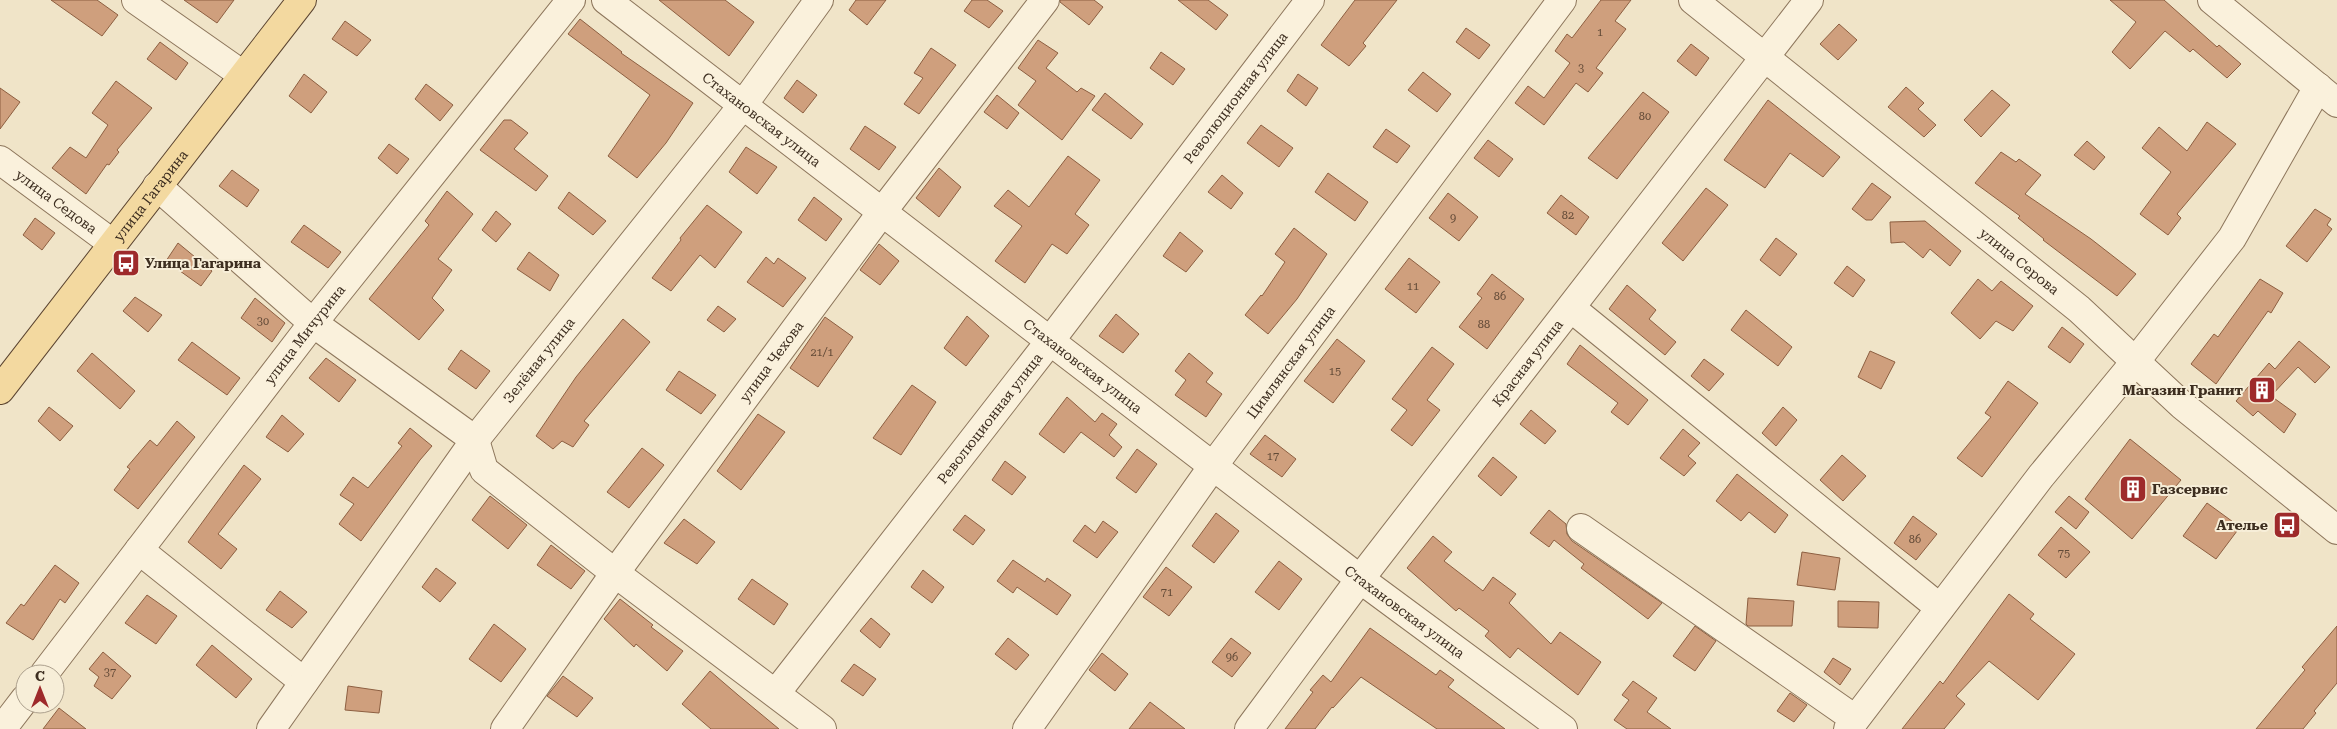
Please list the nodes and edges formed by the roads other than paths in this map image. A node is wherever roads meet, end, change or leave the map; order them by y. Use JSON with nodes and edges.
{"nodes":[{"id":1,"x":136,"y":0,"type":"edge"},
{"id":2,"x":302,"y":0,"type":"edge"},
{"id":3,"x":570,"y":0,"type":"edge"},
{"id":4,"x":606,"y":0,"type":"edge"},
{"id":5,"x":819,"y":0,"type":"edge"},
{"id":6,"x":1045,"y":0,"type":"edge"},
{"id":7,"x":1310,"y":0,"type":"edge"},
{"id":8,"x":1562,"y":0,"type":"edge"},
{"id":9,"x":1693,"y":0,"type":"edge"},
{"id":10,"x":1809,"y":0,"type":"edge"},
{"id":11,"x":2212,"y":0,"type":"edge"},
{"id":12,"x":1764,"y":57,"type":"junction"},
{"id":13,"x":243,"y":75,"type":"junction"},
{"id":14,"x":2328,"y":95,"type":"edge"},
{"id":15,"x":743,"y":105,"type":"junction"},
{"id":16,"x":0,"y":160,"type":"edge"},
{"id":17,"x":157,"y":186,"type":"junction"},
{"id":18,"x":882,"y":212,"type":"junction"},
{"id":19,"x":112,"y":243,"type":"junction"},
{"id":20,"x":1571,"y":308,"type":"junction"},
{"id":21,"x":314,"y":323,"type":"junction"},
{"id":22,"x":1050,"y":341,"type":"junction"},
{"id":23,"x":2135,"y":362,"type":"junction"},
{"id":24,"x":0,"y":390,"type":"edge"},
{"id":25,"x":475,"y":440,"type":"junction"},
{"id":26,"x":1213,"y":466,"type":"junction"},
{"id":27,"x":1581,"y":528,"type":"dead end"},
{"id":28,"x":2337,"y":530,"type":"edge"},
{"id":29,"x":139,"y":550,"type":"junction"},
{"id":30,"x":615,"y":573,"type":"junction"},
{"id":31,"x":1360,"y":579,"type":"junction"},
{"id":32,"x":1940,"y":608,"type":"junction"},
{"id":33,"x":52,"y":664,"type":"edge"},
{"id":34,"x":304,"y":682,"type":"junction"},
{"id":35,"x":776,"y":693,"type":"junction"},
{"id":36,"x":15,"y":712,"type":"edge"},
{"id":37,"x":282,"y":723,"type":"edge"},
{"id":38,"x":1851,"y":724,"type":"edge"},
{"id":39,"x":2,"y":729,"type":"edge"},
{"id":40,"x":505,"y":729,"type":"edge"},
{"id":41,"x":822,"y":729,"type":"edge"},
{"id":42,"x":1027,"y":729,"type":"edge"},
{"id":43,"x":1249,"y":729,"type":"edge"},
{"id":44,"x":1563,"y":729,"type":"edge"}],
"edges":[{"from":1,"to":13,"type":"street"},
{"from":2,"to":13,"type":"main road","name":"улица Гагарина"},
{"from":3,"to":21,"type":"street","name":"улица Мичурина"},
{"from":4,"to":15,"type":"street","name":"Стахановская улица"},
{"from":5,"to":15,"type":"street","name":"Зелёная улица"},
{"from":6,"to":18,"type":"street","name":"улица Чехова"},
{"from":7,"to":22,"type":"street","name":"Революционная улица"},
{"from":8,"to":26,"type":"street","name":"Цимлянская улица"},
{"from":9,"to":12,"type":"street","name":"улица Серова"},
{"from":10,"to":12,"type":"street","name":"Красная улица"},
{"from":11,"to":14,"type":"street"},
{"from":12,"to":20,"type":"street","name":"Красная улица"},
{"from":12,"to":23,"type":"street","name":"улица Серова"},
{"from":13,"to":17,"type":"main road","name":"улица Гагарина"},
{"from":14,"to":23,"type":"street"},
{"from":15,"to":18,"type":"street","name":"Стахановская улица"},
{"from":15,"to":25,"type":"street","name":"Зелёная улица"},
{"from":16,"to":19,"type":"street","name":"улица Седова"},
{"from":17,"to":19,"type":"main road","name":"улица Гагарина"},
{"from":17,"to":21,"type":"street"},
{"from":18,"to":22,"type":"street","name":"Стахановская улица"},
{"from":18,"to":30,"type":"street","name":"улица Чехова"},
{"from":19,"to":24,"type":"main road","name":"улица Гагарина"},
{"from":20,"to":31,"type":"street","name":"Красная улица"},
{"from":20,"to":32,"type":"street"},
{"from":21,"to":25,"type":"street"},
{"from":21,"to":29,"type":"street","name":"улица Мичурина"},
{"from":22,"to":26,"type":"street","name":"Стахановская улица"},
{"from":22,"to":35,"type":"street","name":"Революционная улица"},
{"from":23,"to":28,"type":"street","name":"улица Серова"},
{"from":23,"to":32,"type":"street"},
{"from":25,"to":30,"type":"street"},
{"from":25,"to":34,"type":"street","name":"Зелёная улица"},
{"from":26,"to":31,"type":"street","name":"Стахановская улица"},
{"from":26,"to":42,"type":"street","name":"Цимлянская улица"},
{"from":27,"to":38,"type":"street"},
{"from":29,"to":33,"type":"street","name":"улица Мичурина"},
{"from":29,"to":34,"type":"street"},
{"from":30,"to":35,"type":"street"},
{"from":30,"to":40,"type":"street","name":"улица Чехова"},
{"from":31,"to":43,"type":"street","name":"Красная улица"},
{"from":31,"to":44,"type":"street","name":"Стахановская улица"},
{"from":32,"to":38,"type":"street"},
{"from":34,"to":37,"type":"street","name":"Зелёная улица"},
{"from":35,"to":41,"type":"street"},
{"from":36,"to":39,"type":"street"}]}
